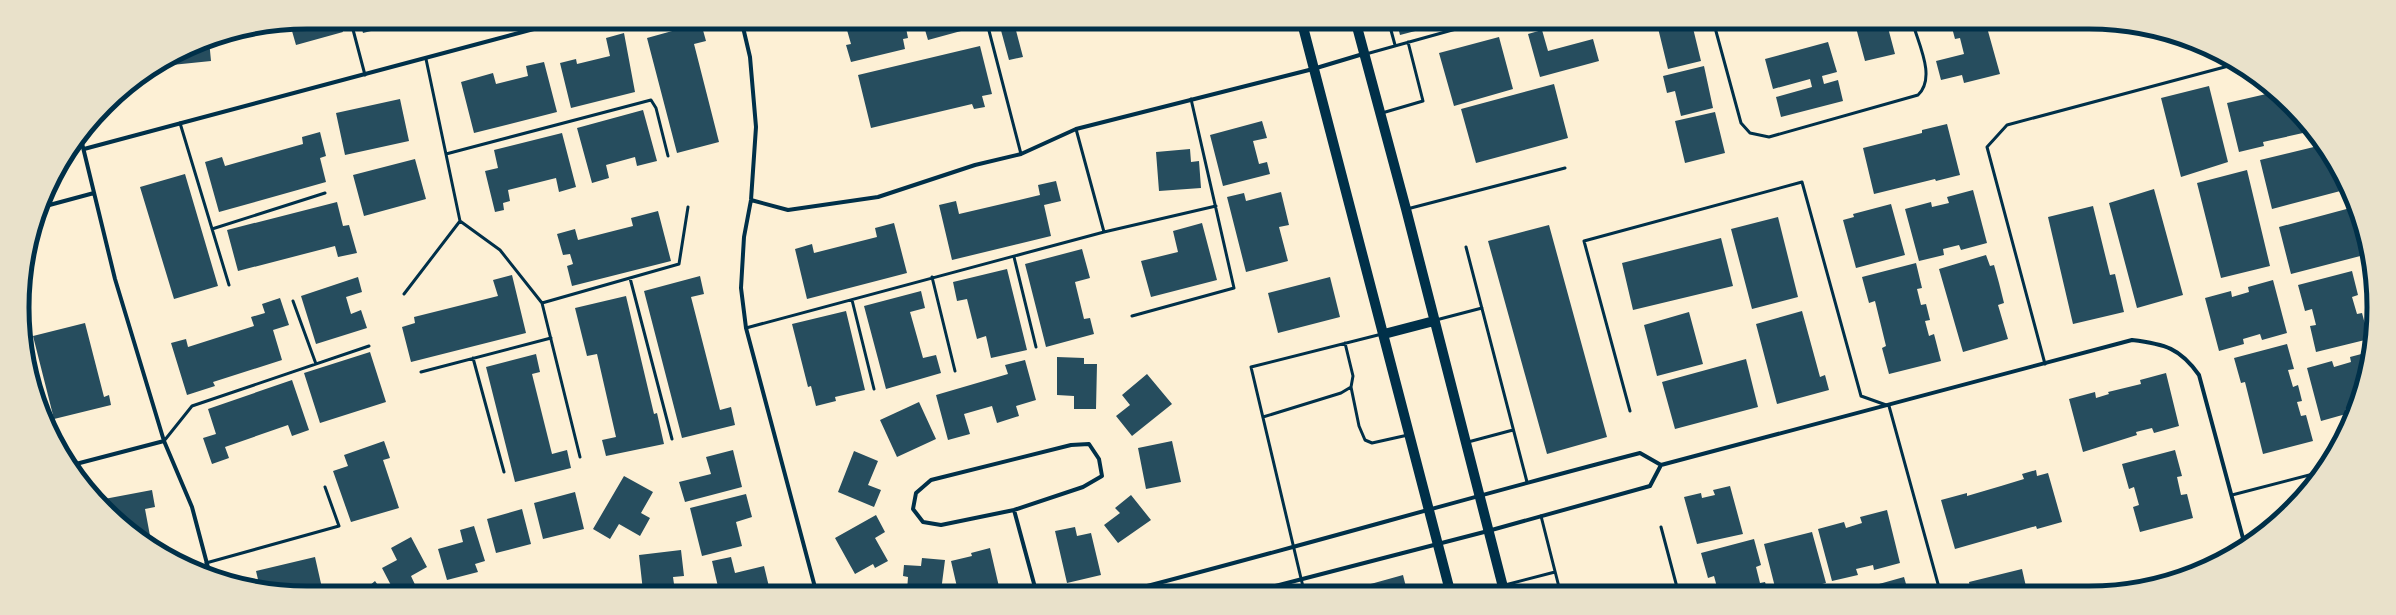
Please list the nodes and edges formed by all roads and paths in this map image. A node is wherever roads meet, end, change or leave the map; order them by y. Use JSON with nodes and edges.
{"nodes":[{"id":1,"x":353,"y":29,"type":"edge"},
{"id":2,"x":535,"y":29,"type":"edge"},
{"id":3,"x":743,"y":29,"type":"edge"},
{"id":4,"x":989,"y":29,"type":"edge"},
{"id":5,"x":1303,"y":29,"type":"edge"},
{"id":6,"x":1358,"y":29,"type":"edge"},
{"id":7,"x":1391,"y":29,"type":"edge"},
{"id":8,"x":1456,"y":29,"type":"edge"},
{"id":9,"x":1715,"y":29,"type":"edge"},
{"id":10,"x":1914,"y":29,"type":"edge"},
{"id":11,"x":1408,"y":42,"type":"junction"},
{"id":12,"x":1395,"y":46,"type":"junction"},
{"id":13,"x":1364,"y":54,"type":"junction"},
{"id":14,"x":426,"y":59,"type":"junction"},
{"id":15,"x":2228,"y":66,"type":"edge"},
{"id":16,"x":1313,"y":69,"type":"junction"},
{"id":17,"x":365,"y":75,"type":"junction"},
{"id":18,"x":1191,"y":99,"type":"junction"},
{"id":19,"x":1380,"y":114,"type":"junction"},
{"id":20,"x":180,"y":123,"type":"junction"},
{"id":21,"x":1076,"y":129,"type":"junction"},
{"id":22,"x":83,"y":144,"type":"edge"},
{"id":23,"x":84,"y":149,"type":"junction"},
{"id":24,"x":446,"y":154,"type":"junction"},
{"id":25,"x":1021,"y":154,"type":"junction"},
{"id":26,"x":668,"y":156,"type":"dead end"},
{"id":27,"x":1565,"y":168,"type":"dead end"},
{"id":28,"x":94,"y":193,"type":"junction"},
{"id":29,"x":325,"y":193,"type":"dead end"},
{"id":30,"x":751,"y":200,"type":"junction"},
{"id":31,"x":48,"y":205,"type":"edge"},
{"id":32,"x":1216,"y":206,"type":"junction"},
{"id":33,"x":688,"y":207,"type":"dead end"},
{"id":34,"x":1406,"y":209,"type":"junction"},
{"id":35,"x":460,"y":222,"type":"junction"},
{"id":36,"x":212,"y":229,"type":"junction"},
{"id":37,"x":1104,"y":232,"type":"junction"},
{"id":38,"x":1466,"y":247,"type":"dead end"},
{"id":39,"x":1014,"y":257,"type":"junction"},
{"id":40,"x":932,"y":277,"type":"junction"},
{"id":41,"x":630,"y":278,"type":"junction"},
{"id":42,"x":229,"y":285,"type":"dead end"},
{"id":43,"x":404,"y":294,"type":"dead end"},
{"id":44,"x":852,"y":300,"type":"junction"},
{"id":45,"x":293,"y":301,"type":"dead end"},
{"id":46,"x":542,"y":303,"type":"junction"},
{"id":47,"x":1482,"y":308,"type":"junction"},
{"id":48,"x":1132,"y":316,"type":"dead end"},
{"id":49,"x":1434,"y":321,"type":"junction"},
{"id":50,"x":746,"y":328,"type":"junction"},
{"id":51,"x":1384,"y":334,"type":"junction"},
{"id":52,"x":551,"y":338,"type":"junction"},
{"id":53,"x":1346,"y":343,"type":"junction"},
{"id":54,"x":369,"y":346,"type":"dead end"},
{"id":55,"x":1036,"y":347,"type":"dead end"},
{"id":56,"x":473,"y":358,"type":"junction"},
{"id":57,"x":316,"y":364,"type":"junction"},
{"id":58,"x":2045,"y":364,"type":"junction"},
{"id":59,"x":955,"y":371,"type":"dead end"},
{"id":60,"x":421,"y":372,"type":"dead end"},
{"id":61,"x":1351,"y":387,"type":"junction"},
{"id":62,"x":874,"y":389,"type":"dead end"},
{"id":63,"x":1889,"y":406,"type":"junction"},
{"id":64,"x":1630,"y":411,"type":"dead end"},
{"id":65,"x":1263,"y":417,"type":"junction"},
{"id":66,"x":1513,"y":430,"type":"junction"},
{"id":67,"x":1409,"y":434,"type":"junction"},
{"id":68,"x":672,"y":439,"type":"dead end"},
{"id":69,"x":164,"y":441,"type":"junction"},
{"id":70,"x":1465,"y":443,"type":"junction"},
{"id":71,"x":580,"y":457,"type":"dead end"},
{"id":72,"x":78,"y":464,"type":"edge"},
{"id":73,"x":1661,"y":465,"type":"junction"},
{"id":74,"x":504,"y":472,"type":"dead end"},
{"id":75,"x":2311,"y":474,"type":"edge"},
{"id":76,"x":1527,"y":482,"type":"junction"},
{"id":77,"x":325,"y":487,"type":"dead end"},
{"id":78,"x":1478,"y":495,"type":"junction"},
{"id":79,"x":2232,"y":495,"type":"junction"},
{"id":80,"x":1014,"y":510,"type":"junction"},
{"id":81,"x":1429,"y":510,"type":"junction"},
{"id":82,"x":1541,"y":516,"type":"junction"},
{"id":83,"x":1661,"y":527,"type":"dead end"},
{"id":84,"x":1488,"y":531,"type":"junction"},
{"id":85,"x":2243,"y":539,"type":"edge"},
{"id":86,"x":1438,"y":544,"type":"junction"},
{"id":87,"x":1295,"y":548,"type":"junction"},
{"id":88,"x":206,"y":563,"type":"junction"},
{"id":89,"x":207,"y":567,"type":"edge"},
{"id":90,"x":1555,"y":572,"type":"junction"},
{"id":91,"x":1301,"y":579,"type":"junction"},
{"id":92,"x":815,"y":586,"type":"edge"},
{"id":93,"x":1035,"y":586,"type":"edge"},
{"id":94,"x":1147,"y":586,"type":"edge"},
{"id":95,"x":1275,"y":586,"type":"edge"},
{"id":96,"x":1303,"y":586,"type":"edge"},
{"id":97,"x":1449,"y":586,"type":"edge"},
{"id":98,"x":1502,"y":586,"type":"edge"},
{"id":99,"x":1510,"y":586,"type":"edge"},
{"id":100,"x":1559,"y":586,"type":"edge"},
{"id":101,"x":1677,"y":586,"type":"edge"},
{"id":102,"x":1939,"y":586,"type":"edge"}],
"edges":[{"from":1,"to":17,"type":"lane"},
{"from":2,"to":14,"type":"street"},
{"from":3,"to":30,"type":"street"},
{"from":4,"to":25,"type":"lane"},
{"from":5,"to":16,"type":"main road"},
{"from":6,"to":13,"type":"main road"},
{"from":7,"to":12,"type":"lane"},
{"from":8,"to":11,"type":"lane"},
{"from":9,"to":10,"type":"lane"},
{"from":11,"to":12,"type":"lane"},
{"from":11,"to":19,"type":"lane"},
{"from":12,"to":13,"type":"lane"},
{"from":13,"to":16,"type":"street"},
{"from":13,"to":19,"type":"main road"},
{"from":14,"to":17,"type":"street"},
{"from":14,"to":24,"type":"lane"},
{"from":15,"to":58,"type":"lane"},
{"from":16,"to":18,"type":"street"},
{"from":16,"to":51,"type":"main road"},
{"from":17,"to":20,"type":"street"},
{"from":18,"to":21,"type":"street"},
{"from":18,"to":32,"type":"lane"},
{"from":19,"to":34,"type":"main road"},
{"from":20,"to":23,"type":"street"},
{"from":20,"to":36,"type":"lane"},
{"from":21,"to":25,"type":"street"},
{"from":21,"to":37,"type":"lane"},
{"from":22,"to":23,"type":"street"},
{"from":23,"to":28,"type":"street"},
{"from":24,"to":26,"type":"lane"},
{"from":24,"to":35,"type":"lane"},
{"from":25,"to":30,"type":"street"},
{"from":27,"to":34,"type":"lane"},
{"from":28,"to":31,"type":"street"},
{"from":28,"to":69,"type":"street"},
{"from":29,"to":36,"type":"lane"},
{"from":30,"to":50,"type":"street"},
{"from":32,"to":37,"type":"lane"},
{"from":32,"to":48,"type":"lane"},
{"from":33,"to":41,"type":"lane"},
{"from":34,"to":49,"type":"main road"},
{"from":35,"to":43,"type":"lane"},
{"from":35,"to":46,"type":"lane"},
{"from":36,"to":42,"type":"lane"},
{"from":37,"to":39,"type":"lane"},
{"from":38,"to":47,"type":"lane"},
{"from":39,"to":40,"type":"lane"},
{"from":39,"to":55,"type":"lane"},
{"from":40,"to":44,"type":"lane"},
{"from":40,"to":59,"type":"lane"},
{"from":41,"to":46,"type":"lane"},
{"from":41,"to":68,"type":"lane"},
{"from":44,"to":50,"type":"lane"},
{"from":44,"to":62,"type":"lane"},
{"from":45,"to":57,"type":"lane"},
{"from":46,"to":52,"type":"lane"},
{"from":47,"to":49,"type":"lane"},
{"from":47,"to":66,"type":"lane"},
{"from":49,"to":51,"type":"main road"},
{"from":49,"to":70,"type":"main road"},
{"from":50,"to":92,"type":"street"},
{"from":51,"to":53,"type":"lane"},
{"from":51,"to":67,"type":"main road"},
{"from":52,"to":56,"type":"lane"},
{"from":52,"to":71,"type":"lane"},
{"from":53,"to":61,"type":"lane"},
{"from":53,"to":65,"type":"lane"},
{"from":54,"to":57,"type":"lane"},
{"from":56,"to":60,"type":"lane"},
{"from":56,"to":74,"type":"lane"},
{"from":57,"to":69,"type":"lane"},
{"from":58,"to":63,"type":"street"},
{"from":58,"to":79,"type":"street"},
{"from":61,"to":65,"type":"lane"},
{"from":61,"to":67,"type":"lane"},
{"from":63,"to":64,"type":"lane"},
{"from":63,"to":73,"type":"street"},
{"from":63,"to":102,"type":"lane"},
{"from":65,"to":87,"type":"lane"},
{"from":66,"to":70,"type":"lane"},
{"from":66,"to":76,"type":"lane"},
{"from":67,"to":81,"type":"main road"},
{"from":69,"to":72,"type":"street"},
{"from":69,"to":88,"type":"street"},
{"from":70,"to":78,"type":"main road"},
{"from":73,"to":76,"type":"street"},
{"from":73,"to":82,"type":"street"},
{"from":75,"to":79,"type":"lane"},
{"from":76,"to":78,"type":"street"},
{"from":77,"to":88,"type":"lane"},
{"from":78,"to":81,"type":"street"},
{"from":78,"to":84,"type":"main road"},
{"from":79,"to":85,"type":"street"},
{"from":80,"to":80,"type":"street"},
{"from":80,"to":93,"type":"street"},
{"from":81,"to":86,"type":"main road"},
{"from":81,"to":87,"type":"street"},
{"from":82,"to":84,"type":"street"},
{"from":82,"to":90,"type":"lane"},
{"from":83,"to":101,"type":"lane"},
{"from":84,"to":86,"type":"street"},
{"from":84,"to":98,"type":"main road"},
{"from":86,"to":91,"type":"street"},
{"from":86,"to":97,"type":"main road"},
{"from":87,"to":91,"type":"lane"},
{"from":87,"to":94,"type":"street"},
{"from":88,"to":89,"type":"street"},
{"from":90,"to":99,"type":"lane"},
{"from":90,"to":100,"type":"lane"},
{"from":91,"to":95,"type":"street"},
{"from":91,"to":96,"type":"lane"}]}
